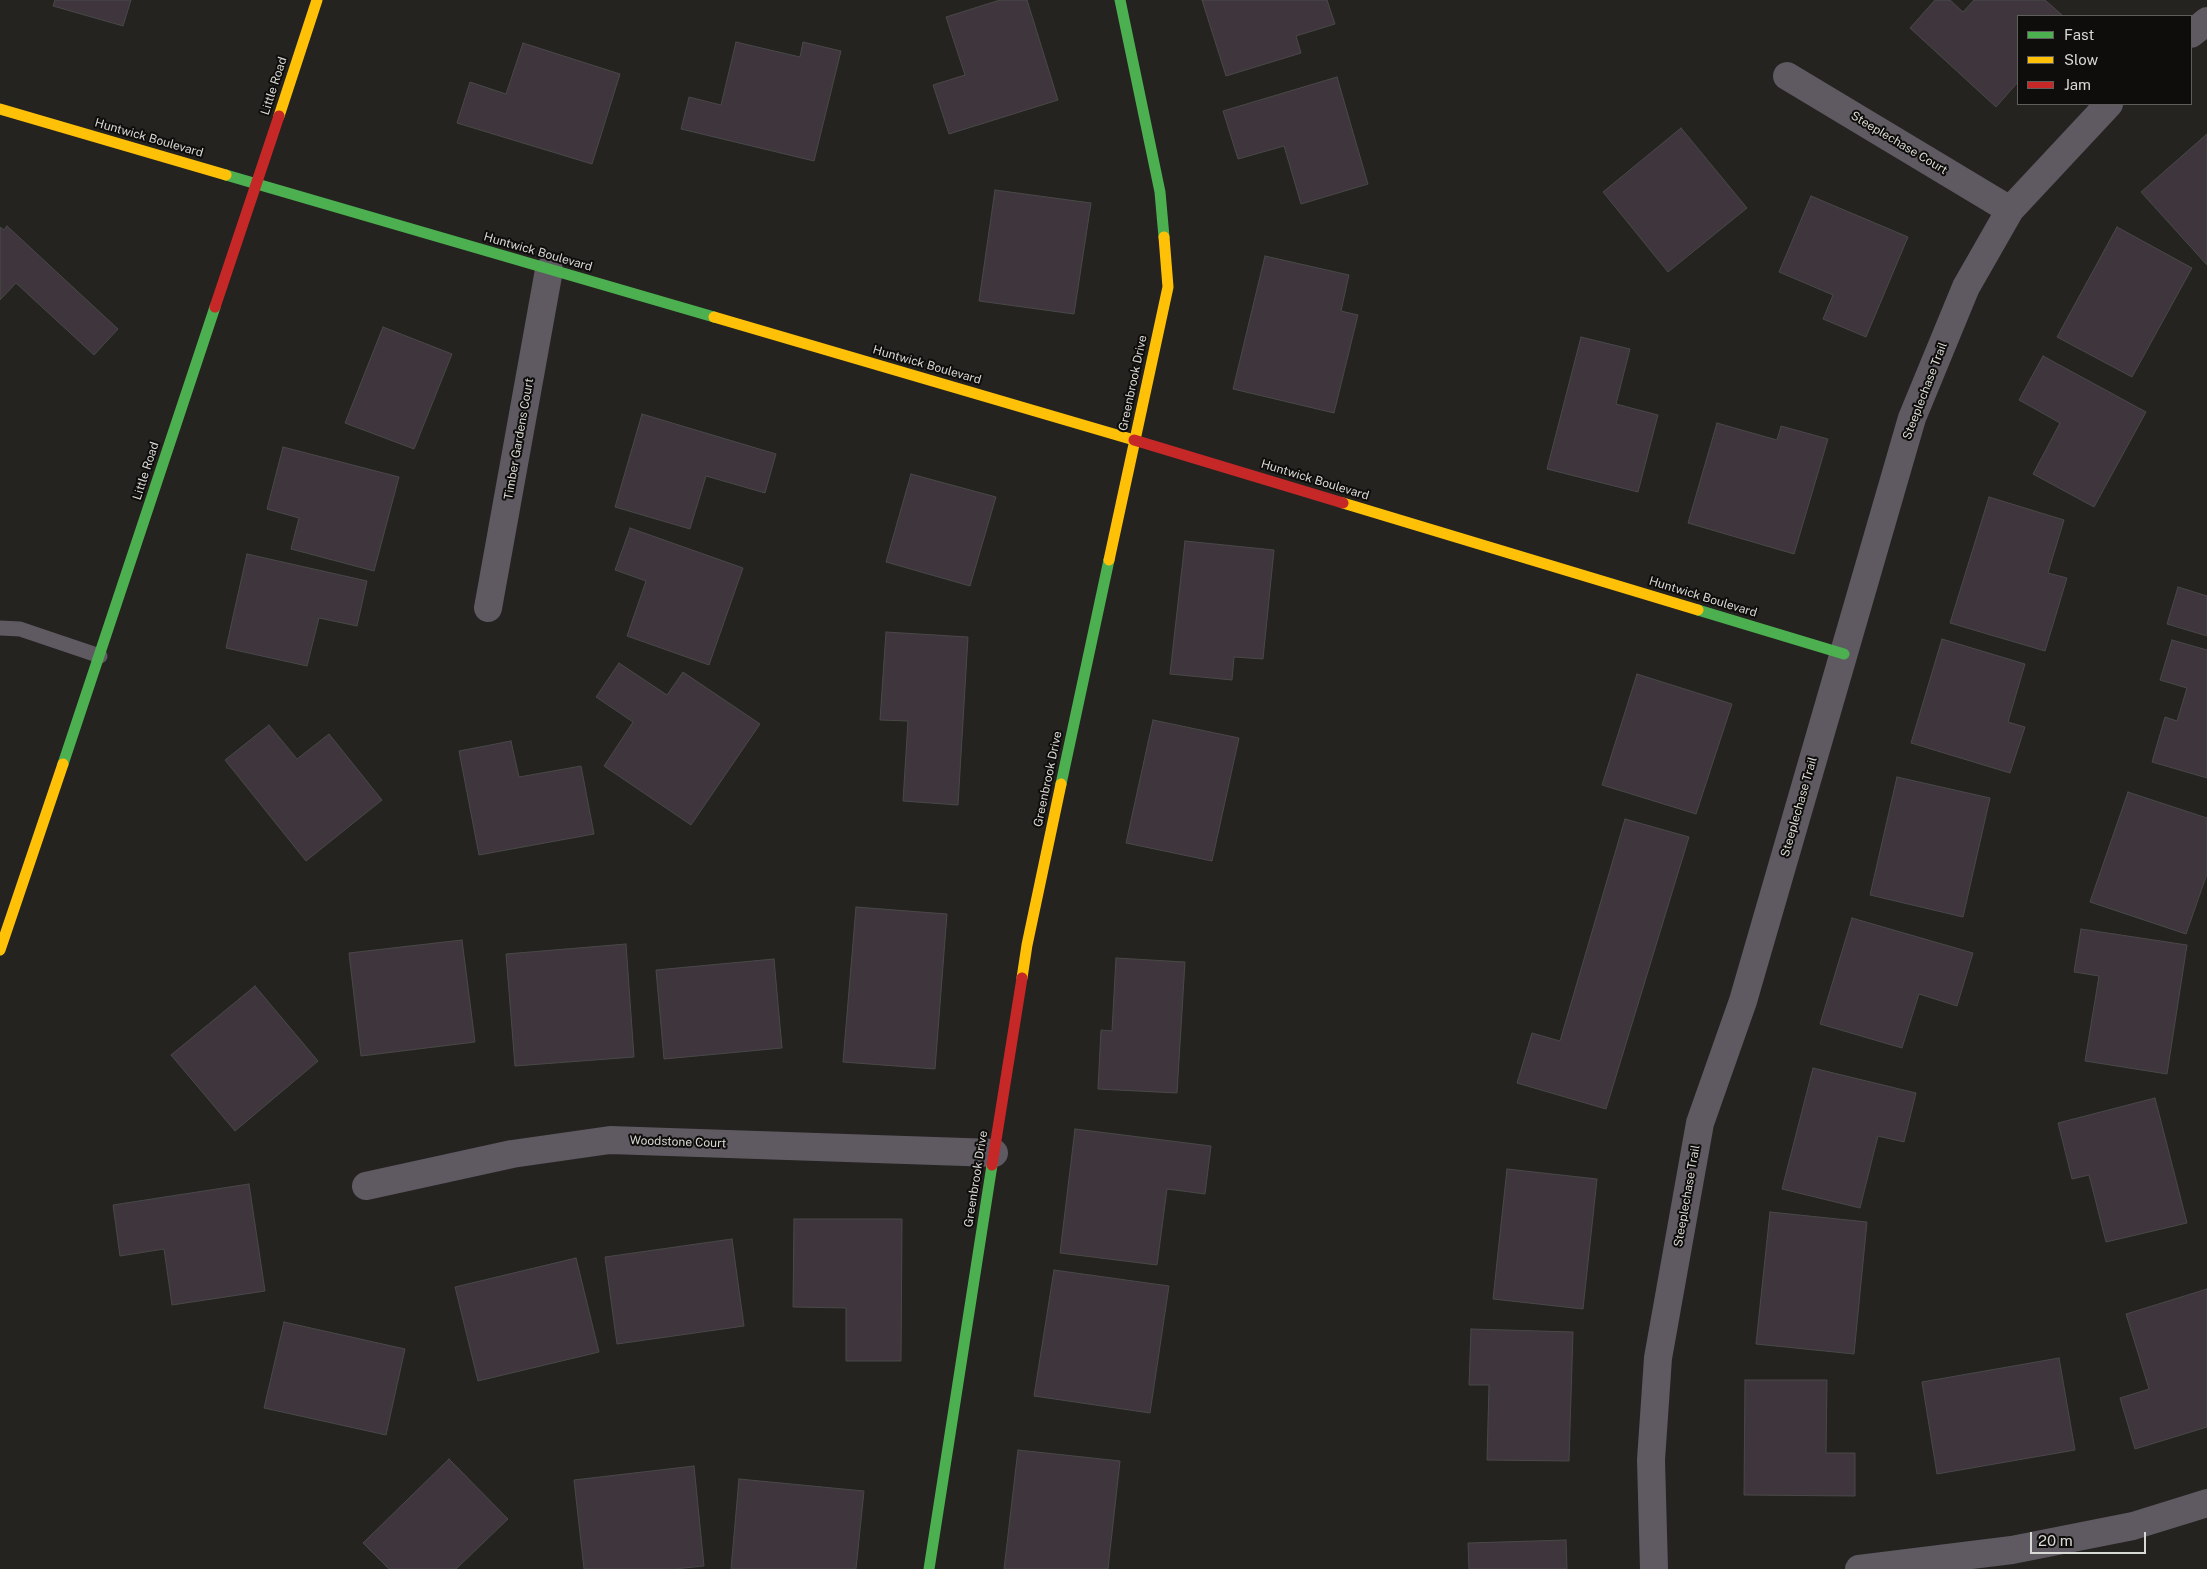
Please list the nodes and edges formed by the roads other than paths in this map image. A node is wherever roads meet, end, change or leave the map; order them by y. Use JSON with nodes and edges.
{"nodes":[{"id":1,"x":317,"y":0,"type":"edge"},
{"id":2,"x":1120,"y":0,"type":"edge"},
{"id":3,"x":2207,"y":21,"type":"edge"},
{"id":4,"x":2192,"y":33,"type":"edge"},
{"id":5,"x":1787,"y":76,"type":"dead end"},
{"id":6,"x":2108,"y":105,"type":"edge"},
{"id":7,"x":0,"y":108,"type":"edge"},
{"id":8,"x":256,"y":183,"type":"junction"},
{"id":9,"x":2010,"y":210,"type":"junction"},
{"id":10,"x":550,"y":270,"type":"junction"},
{"id":11,"x":1135,"y":440,"type":"junction"},
{"id":12,"x":488,"y":608,"type":"dead end"},
{"id":13,"x":0,"y":628,"type":"edge"},
{"id":14,"x":1844,"y":654,"type":"junction"},
{"id":15,"x":100,"y":656,"type":"junction"},
{"id":16,"x":0,"y":950,"type":"edge"},
{"id":17,"x":994,"y":1153,"type":"junction"},
{"id":18,"x":366,"y":1186,"type":"dead end"},
{"id":19,"x":2207,"y":1503,"type":"edge"},
{"id":20,"x":929,"y":1569,"type":"edge"},
{"id":21,"x":1654,"y":1569,"type":"edge"},
{"id":22,"x":1859,"y":1569,"type":"edge"}],
"edges":[{"from":1,"to":8,"type":"street","name":"Little Road"},
{"from":2,"to":11,"type":"street","name":"Greenbrook Drive"},
{"from":3,"to":4,"type":"street"},
{"from":5,"to":9,"type":"street","name":"Steeplechase Court"},
{"from":6,"to":9,"type":"street","name":"Steeplechase Trail"},
{"from":7,"to":8,"type":"street","name":"Huntwick Boulevard"},
{"from":8,"to":10,"type":"street","name":"Huntwick Boulevard"},
{"from":8,"to":15,"type":"street","name":"Little Road"},
{"from":9,"to":14,"type":"street","name":"Steeplechase Trail"},
{"from":10,"to":11,"type":"street","name":"Huntwick Boulevard"},
{"from":10,"to":12,"type":"street","name":"Timber Gardens Court"},
{"from":11,"to":14,"type":"street","name":"Huntwick Boulevard"},
{"from":11,"to":17,"type":"street","name":"Greenbrook Drive"},
{"from":13,"to":15,"type":"lane"},
{"from":14,"to":21,"type":"street","name":"Steeplechase Trail"},
{"from":15,"to":16,"type":"street","name":"Little Road"},
{"from":17,"to":18,"type":"street","name":"Woodstone Court"},
{"from":17,"to":20,"type":"street","name":"Greenbrook Drive"},
{"from":19,"to":22,"type":"street"}]}
